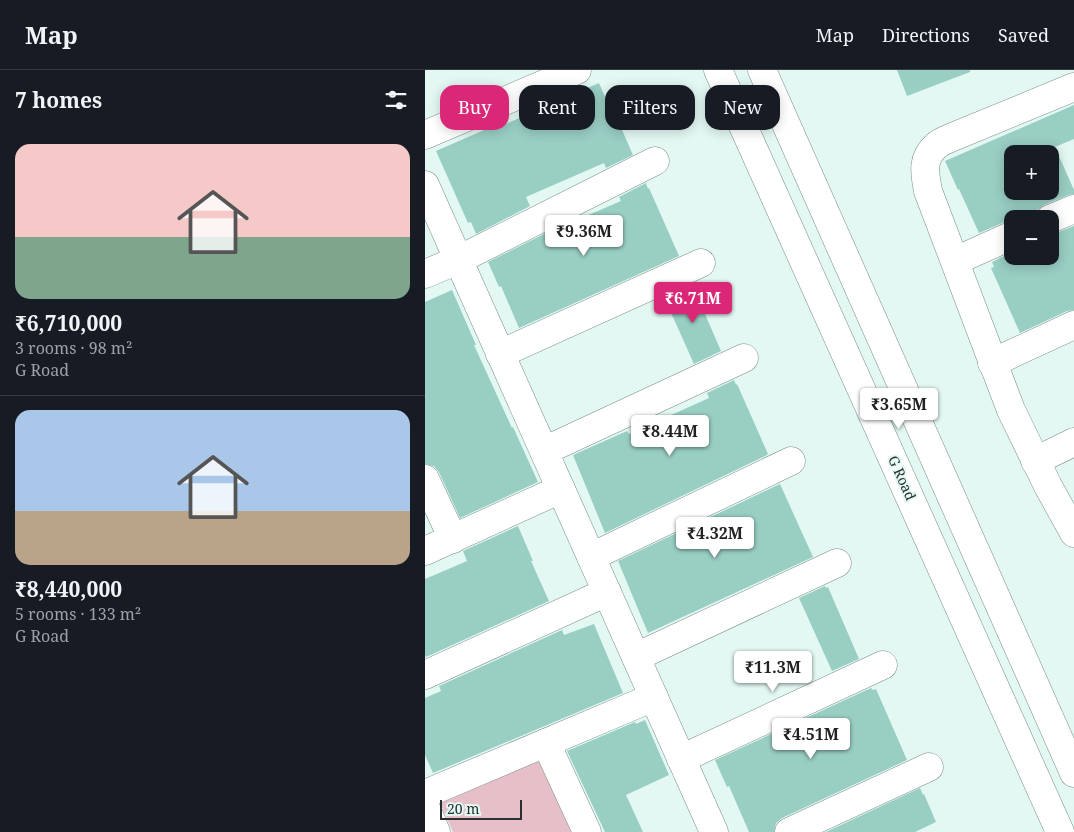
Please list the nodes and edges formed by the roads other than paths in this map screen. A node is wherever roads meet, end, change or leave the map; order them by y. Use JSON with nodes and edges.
{"nodes":[{"id":1,"x":577,"y":70,"type":"edge"},
{"id":2,"x":718,"y":70,"type":"edge"},
{"id":3,"x":762,"y":70,"type":"edge"},
{"id":4,"x":1074,"y":87,"type":"edge"},
{"id":5,"x":425,"y":135,"type":"edge"},
{"id":6,"x":655,"y":161,"type":"dead end"},
{"id":7,"x":425,"y":185,"type":"edge"},
{"id":8,"x":1074,"y":209,"type":"edge"},
{"id":9,"x":1059,"y":215,"type":"edge"},
{"id":10,"x":1004,"y":240,"type":"edge"},
{"id":11,"x":458,"y":260,"type":"junction"},
{"id":12,"x":955,"y":261,"type":"junction"},
{"id":13,"x":701,"y":262,"type":"dead end"},
{"id":14,"x":425,"y":274,"type":"edge"},
{"id":15,"x":1074,"y":325,"type":"edge"},
{"id":16,"x":500,"y":354,"type":"junction"},
{"id":17,"x":744,"y":358,"type":"dead end"},
{"id":18,"x":992,"y":363,"type":"junction"},
{"id":19,"x":1074,"y":442,"type":"edge"},
{"id":20,"x":544,"y":451,"type":"junction"},
{"id":21,"x":791,"y":461,"type":"dead end"},
{"id":22,"x":1035,"y":461,"type":"junction"},
{"id":23,"x":425,"y":479,"type":"edge"},
{"id":24,"x":561,"y":489,"type":"junction"},
{"id":25,"x":1074,"y":533,"type":"edge"},
{"id":26,"x":453,"y":539,"type":"junction"},
{"id":27,"x":425,"y":551,"type":"edge"},
{"id":28,"x":591,"y":557,"type":"junction"},
{"id":29,"x":837,"y":563,"type":"dead end"},
{"id":30,"x":607,"y":592,"type":"junction"},
{"id":31,"x":636,"y":658,"type":"junction"},
{"id":32,"x":883,"y":665,"type":"dead end"},
{"id":33,"x":425,"y":675,"type":"edge"},
{"id":34,"x":654,"y":697,"type":"junction"},
{"id":35,"x":546,"y":743,"type":"junction"},
{"id":36,"x":681,"y":759,"type":"junction"},
{"id":37,"x":929,"y":766,"type":"dead end"},
{"id":38,"x":1074,"y":773,"type":"edge"},
{"id":39,"x":425,"y":794,"type":"edge"},
{"id":40,"x":425,"y":806,"type":"edge"},
{"id":41,"x":436,"y":832,"type":"edge"},
{"id":42,"x":587,"y":832,"type":"edge"},
{"id":43,"x":714,"y":832,"type":"edge"},
{"id":44,"x":789,"y":832,"type":"edge"},
{"id":45,"x":1060,"y":832,"type":"edge"}],
"edges":[{"from":1,"to":5,"type":"street"},
{"from":2,"to":45,"type":"street","name":"G Road"},
{"from":3,"to":38,"type":"street"},
{"from":4,"to":12,"type":"street"},
{"from":6,"to":11,"type":"street"},
{"from":7,"to":11,"type":"street"},
{"from":8,"to":9,"type":"street"},
{"from":10,"to":12,"type":"street"},
{"from":11,"to":14,"type":"street"},
{"from":11,"to":16,"type":"street"},
{"from":12,"to":18,"type":"street"},
{"from":13,"to":16,"type":"street"},
{"from":15,"to":18,"type":"street"},
{"from":16,"to":20,"type":"street"},
{"from":17,"to":20,"type":"street"},
{"from":18,"to":22,"type":"street"},
{"from":19,"to":22,"type":"street"},
{"from":20,"to":24,"type":"street"},
{"from":21,"to":28,"type":"street"},
{"from":22,"to":25,"type":"street"},
{"from":23,"to":26,"type":"street"},
{"from":24,"to":26,"type":"street"},
{"from":24,"to":28,"type":"street"},
{"from":26,"to":27,"type":"street"},
{"from":28,"to":30,"type":"street"},
{"from":29,"to":31,"type":"street"},
{"from":30,"to":31,"type":"street"},
{"from":30,"to":33,"type":"street"},
{"from":31,"to":34,"type":"street"},
{"from":32,"to":36,"type":"street"},
{"from":34,"to":35,"type":"street"},
{"from":34,"to":36,"type":"street"},
{"from":35,"to":39,"type":"street"},
{"from":35,"to":42,"type":"street"},
{"from":36,"to":43,"type":"street"},
{"from":37,"to":44,"type":"street"},
{"from":40,"to":41,"type":"street"}]}
